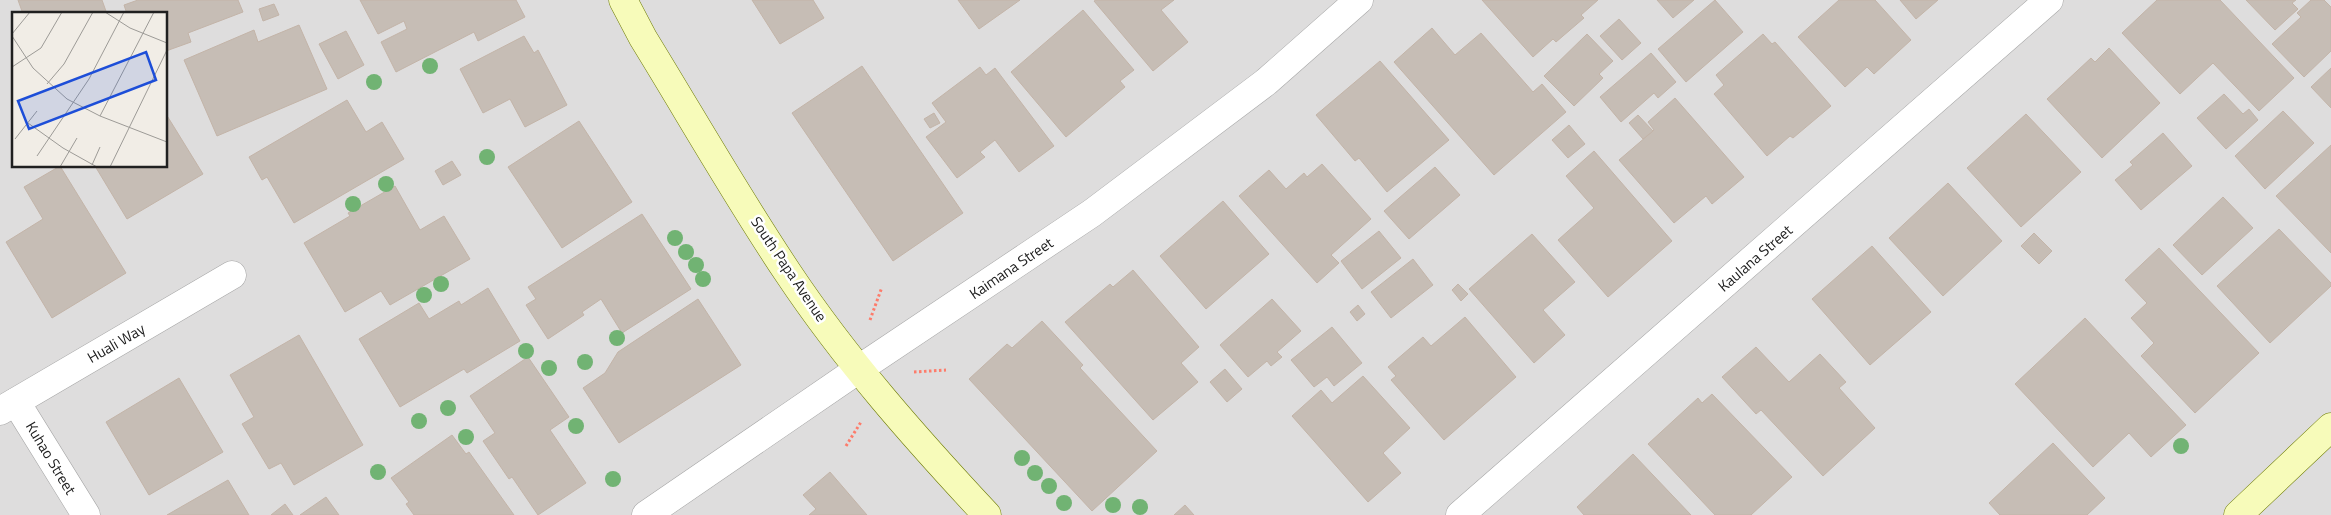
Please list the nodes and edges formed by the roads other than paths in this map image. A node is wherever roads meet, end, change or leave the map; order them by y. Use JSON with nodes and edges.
{"nodes":[{"id":1,"x":623,"y":0,"type":"edge"},
{"id":2,"x":1359,"y":0,"type":"edge"},
{"id":3,"x":2049,"y":0,"type":"edge"},
{"id":4,"x":232,"y":275,"type":"dead end"},
{"id":5,"x":858,"y":369,"type":"junction"},
{"id":6,"x":8,"y":406,"type":"edge"},
{"id":7,"x":2331,"y":427,"type":"edge"},
{"id":8,"x":86,"y":515,"type":"edge"},
{"id":9,"x":646,"y":515,"type":"edge"},
{"id":10,"x":987,"y":515,"type":"edge"},
{"id":11,"x":1460,"y":515,"type":"edge"},
{"id":12,"x":2238,"y":515,"type":"edge"}],
"edges":[{"from":1,"to":5,"type":"street","name":"South Papa Avenue"},
{"from":2,"to":5,"type":"street","name":"Kaimana Street"},
{"from":3,"to":11,"type":"street","name":"Kaulana Street"},
{"from":4,"to":6,"type":"street","name":"Huali Way"},
{"from":5,"to":9,"type":"street","name":"Kaimana Street"},
{"from":5,"to":10,"type":"street","name":"South Papa Avenue"},
{"from":6,"to":8,"type":"street","name":"Kuhao Street"},
{"from":7,"to":12,"type":"street"}]}
